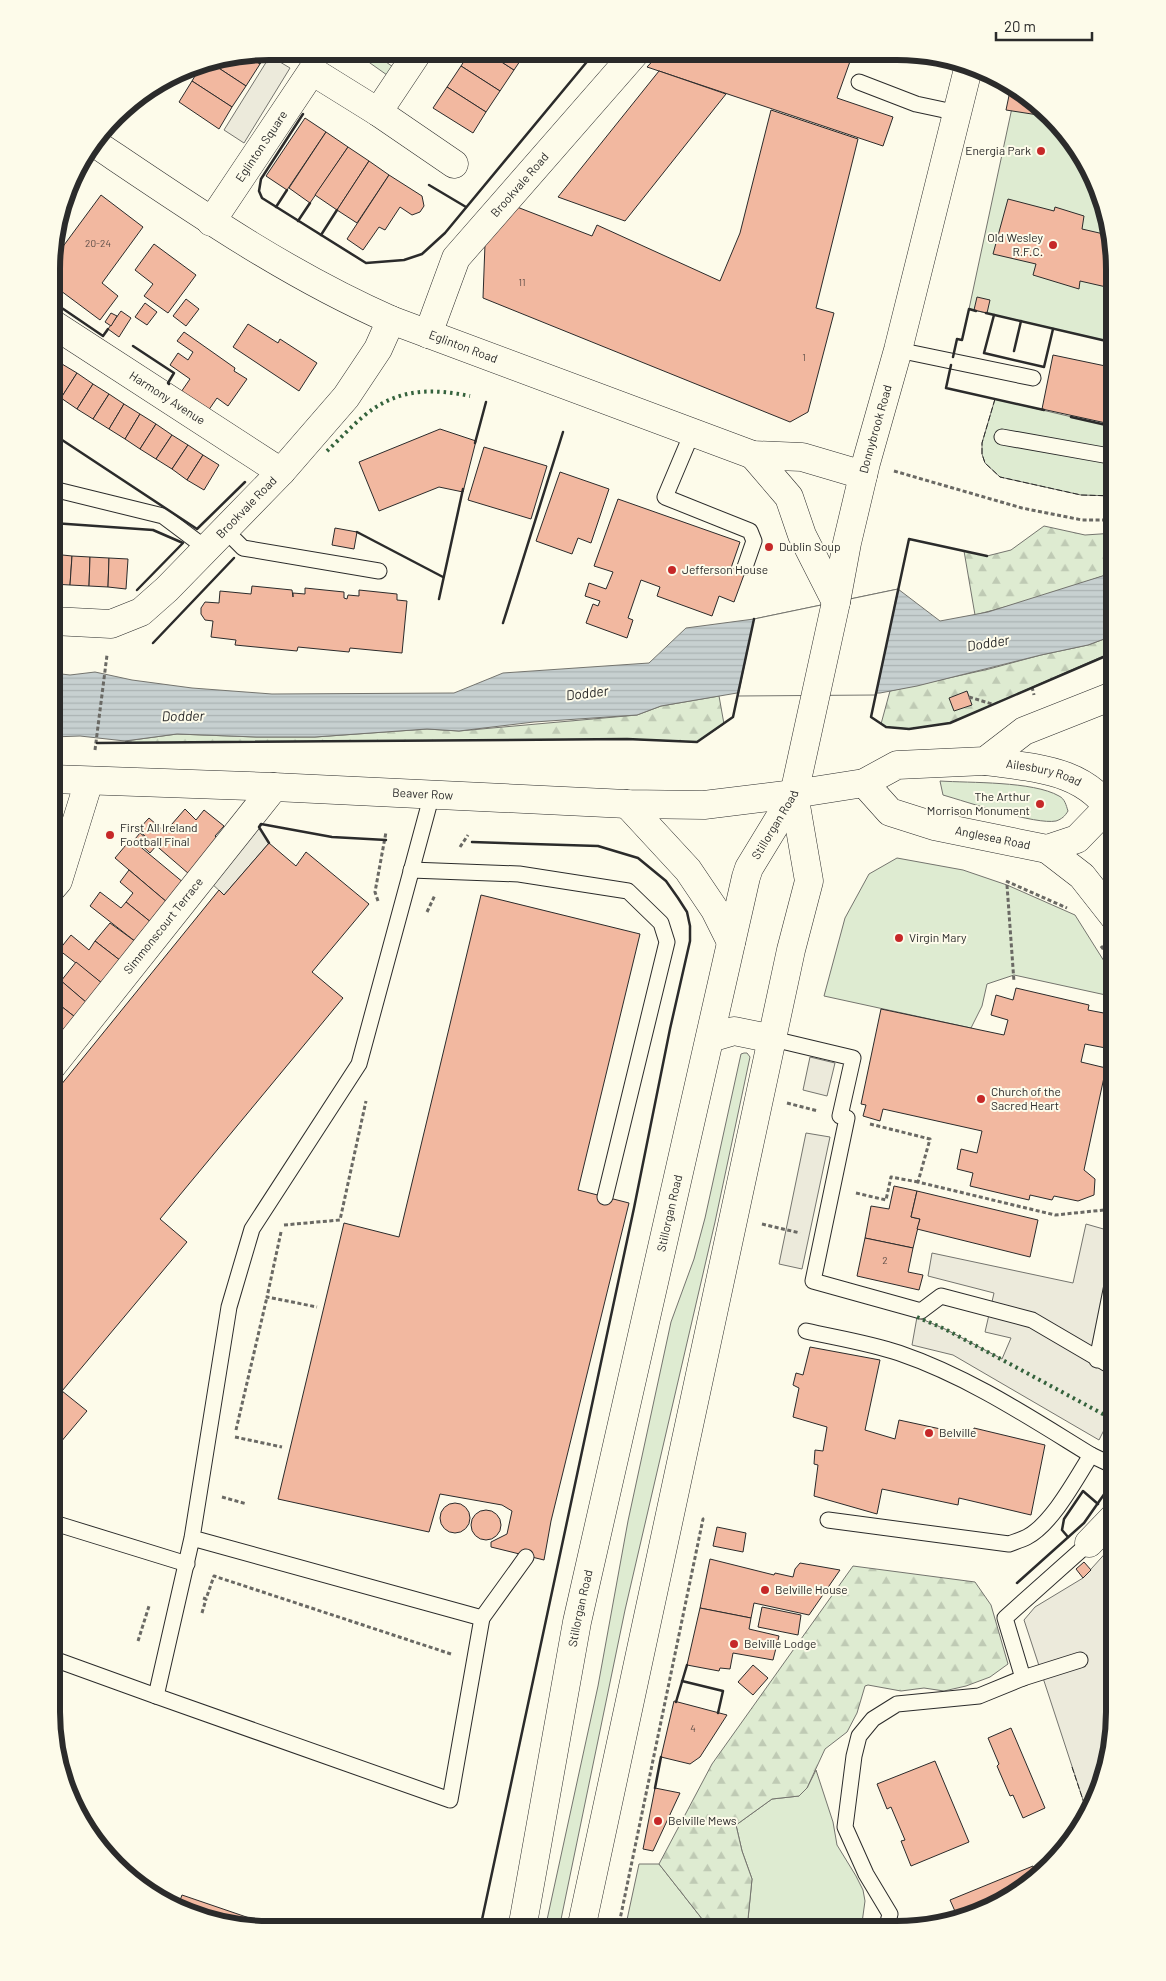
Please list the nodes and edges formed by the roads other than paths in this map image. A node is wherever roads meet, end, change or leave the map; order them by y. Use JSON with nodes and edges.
{"nodes":[{"id":1,"x":413,"y":60,"type":"edge"},
{"id":2,"x":629,"y":60,"type":"edge"},
{"id":3,"x":314,"y":61,"type":"edge"},
{"id":4,"x":967,"y":72,"type":"edge"},
{"id":5,"x":859,"y":82,"type":"dead end"},
{"id":6,"x":378,"y":112,"type":"junction"},
{"id":7,"x":958,"y":113,"type":"junction"},
{"id":8,"x":100,"y":147,"type":"edge"},
{"id":9,"x":454,"y":164,"type":"dead end"},
{"id":10,"x":211,"y":222,"type":"junction"},
{"id":11,"x":391,"y":320,"type":"junction"},
{"id":12,"x":60,"y":329,"type":"edge"},
{"id":13,"x":428,"y":334,"type":"junction"},
{"id":14,"x":898,"y":350,"type":"junction"},
{"id":15,"x":1033,"y":378,"type":"dead end"},
{"id":16,"x":692,"y":433,"type":"junction"},
{"id":17,"x":1002,"y":437,"type":"dead end"},
{"id":18,"x":753,"y":455,"type":"junction"},
{"id":19,"x":1106,"y":455,"type":"edge"},
{"id":20,"x":281,"y":472,"type":"junction"},
{"id":21,"x":863,"y":475,"type":"junction"},
{"id":22,"x":60,"y":491,"type":"edge"},
{"id":23,"x":216,"y":540,"type":"junction"},
{"id":24,"x":745,"y":567,"type":"dead end"},
{"id":25,"x":379,"y":571,"type":"dead end"},
{"id":26,"x":836,"y":602,"type":"junction"},
{"id":27,"x":60,"y":621,"type":"edge"},
{"id":28,"x":1106,"y":699,"type":"edge"},
{"id":29,"x":985,"y":760,"type":"junction"},
{"id":30,"x":60,"y":779,"type":"edge"},
{"id":31,"x":89,"y":781,"type":"junction"},
{"id":32,"x":864,"y":782,"type":"junction"},
{"id":33,"x":274,"y":787,"type":"junction"},
{"id":34,"x":432,"y":794,"type":"junction"},
{"id":35,"x":794,"y":794,"type":"junction"},
{"id":36,"x":1106,"y":802,"type":"edge"},
{"id":37,"x":627,"y":804,"type":"junction"},
{"id":38,"x":1106,"y":813,"type":"edge"},
{"id":39,"x":1047,"y":850,"type":"junction"},
{"id":40,"x":411,"y":870,"type":"junction"},
{"id":41,"x":60,"y":875,"type":"edge"},
{"id":42,"x":1106,"y":908,"type":"edge"},
{"id":43,"x":731,"y":942,"type":"junction"},
{"id":44,"x":710,"y":1038,"type":"junction"},
{"id":45,"x":773,"y":1039,"type":"junction"},
{"id":46,"x":60,"y":1056,"type":"edge"},
{"id":47,"x":605,"y":1197,"type":"dead end"},
{"id":48,"x":1106,"y":1318,"type":"edge"},
{"id":49,"x":806,"y":1331,"type":"dead end"},
{"id":50,"x":1098,"y":1360,"type":"junction"},
{"id":51,"x":1106,"y":1364,"type":"edge"},
{"id":52,"x":1091,"y":1455,"type":"junction"},
{"id":53,"x":1106,"y":1462,"type":"edge"},
{"id":54,"x":828,"y":1520,"type":"dead end"},
{"id":55,"x":60,"y":1524,"type":"edge"},
{"id":56,"x":1106,"y":1526,"type":"edge"},
{"id":57,"x":192,"y":1538,"type":"junction"},
{"id":58,"x":1090,"y":1543,"type":"joint"},
{"id":59,"x":526,"y":1557,"type":"dead end"},
{"id":60,"x":187,"y":1564,"type":"junction"},
{"id":61,"x":482,"y":1618,"type":"junction"},
{"id":62,"x":1080,"y":1660,"type":"dead end"},
{"id":63,"x":60,"y":1661,"type":"edge"},
{"id":64,"x":1023,"y":1678,"type":"junction"},
{"id":65,"x":156,"y":1696,"type":"junction"},
{"id":66,"x":523,"y":1921,"type":"edge"},
{"id":67,"x":583,"y":1921,"type":"edge"},
{"id":68,"x":888,"y":1921,"type":"edge"}],
"edges":[{"from":1,"to":6,"type":"main road"},
{"from":2,"to":13,"type":"main road","name":"Brookvale Road"},
{"from":3,"to":6,"type":"main road","name":"Eglinton Square"},
{"from":3,"to":10,"type":"main road","name":"Eglinton Square"},
{"from":4,"to":7,"type":"main road","name":"Donnybrook Road"},
{"from":5,"to":7,"type":"lane"},
{"from":6,"to":9,"type":"main road","name":"Eglinton Square"},
{"from":7,"to":14,"type":"main road","name":"Donnybrook Road"},
{"from":8,"to":10,"type":"main road","name":"Eglinton Road"},
{"from":10,"to":11,"type":"main road","name":"Eglinton Road"},
{"from":11,"to":13,"type":"main road","name":"Eglinton Road"},
{"from":11,"to":20,"type":"main road","name":"Brookvale Road"},
{"from":12,"to":20,"type":"main road","name":"Harmony Avenue"},
{"from":13,"to":16,"type":"main road","name":"Eglinton Road"},
{"from":14,"to":15,"type":"lane"},
{"from":14,"to":21,"type":"main road","name":"Donnybrook Road"},
{"from":16,"to":18,"type":"main road","name":"Eglinton Road"},
{"from":16,"to":24,"type":"lane"},
{"from":17,"to":19,"type":"lane"},
{"from":18,"to":21,"type":"main road","name":"Eglinton Road"},
{"from":18,"to":26,"type":"main road"},
{"from":20,"to":23,"type":"main road","name":"Brookvale Road"},
{"from":21,"to":26,"type":"main road","name":"Donnybrook Road"},
{"from":22,"to":23,"type":"lane"},
{"from":23,"to":25,"type":"lane"},
{"from":23,"to":27,"type":"main road","name":"Brookvale Road"},
{"from":26,"to":35,"type":"main road","name":"Donnybrook Road"},
{"from":28,"to":29,"type":"main road"},
{"from":29,"to":32,"type":"main road"},
{"from":29,"to":36,"type":"main road","name":"Ailesbury Road"},
{"from":30,"to":31,"type":"main road","name":"Beaver Row"},
{"from":31,"to":33,"type":"main road","name":"Beaver Row"},
{"from":31,"to":41,"type":"main road"},
{"from":32,"to":35,"type":"main road"},
{"from":32,"to":39,"type":"main road","name":"Anglesea Road"},
{"from":33,"to":34,"type":"main road","name":"Beaver Row"},
{"from":33,"to":46,"type":"main road","name":"Simmonscourt Terrace"},
{"from":34,"to":37,"type":"main road","name":"Beaver Row"},
{"from":34,"to":40,"type":"lane"},
{"from":35,"to":37,"type":"main road","name":"Beaver Row"},
{"from":35,"to":43,"type":"main road","name":"Stillorgan Road"},
{"from":35,"to":45,"type":"main road","name":"Stillorgan Road"},
{"from":37,"to":43,"type":"main road"},
{"from":38,"to":39,"type":"main road","name":"Anglesea Road"},
{"from":39,"to":42,"type":"main road"},
{"from":40,"to":47,"type":"lane"},
{"from":40,"to":57,"type":"lane"},
{"from":43,"to":44,"type":"main road","name":"Stillorgan Road"},
{"from":44,"to":45,"type":"main road"},
{"from":44,"to":66,"type":"main road","name":"Stillorgan Road"},
{"from":45,"to":50,"type":"lane"},
{"from":45,"to":67,"type":"main road","name":"Stillorgan Road"},
{"from":48,"to":50,"type":"lane"},
{"from":49,"to":52,"type":"lane"},
{"from":50,"to":51,"type":"lane"},
{"from":52,"to":53,"type":"lane"},
{"from":52,"to":54,"type":"lane"},
{"from":55,"to":60,"type":"lane"},
{"from":56,"to":58,"type":"main road"},
{"from":57,"to":60,"type":"lane"},
{"from":57,"to":61,"type":"lane"},
{"from":58,"to":64,"type":"lane"},
{"from":59,"to":61,"type":"lane"},
{"from":60,"to":65,"type":"lane"},
{"from":61,"to":65,"type":"lane"},
{"from":62,"to":64,"type":"lane"},
{"from":63,"to":65,"type":"lane"},
{"from":64,"to":68,"type":"lane"}]}
